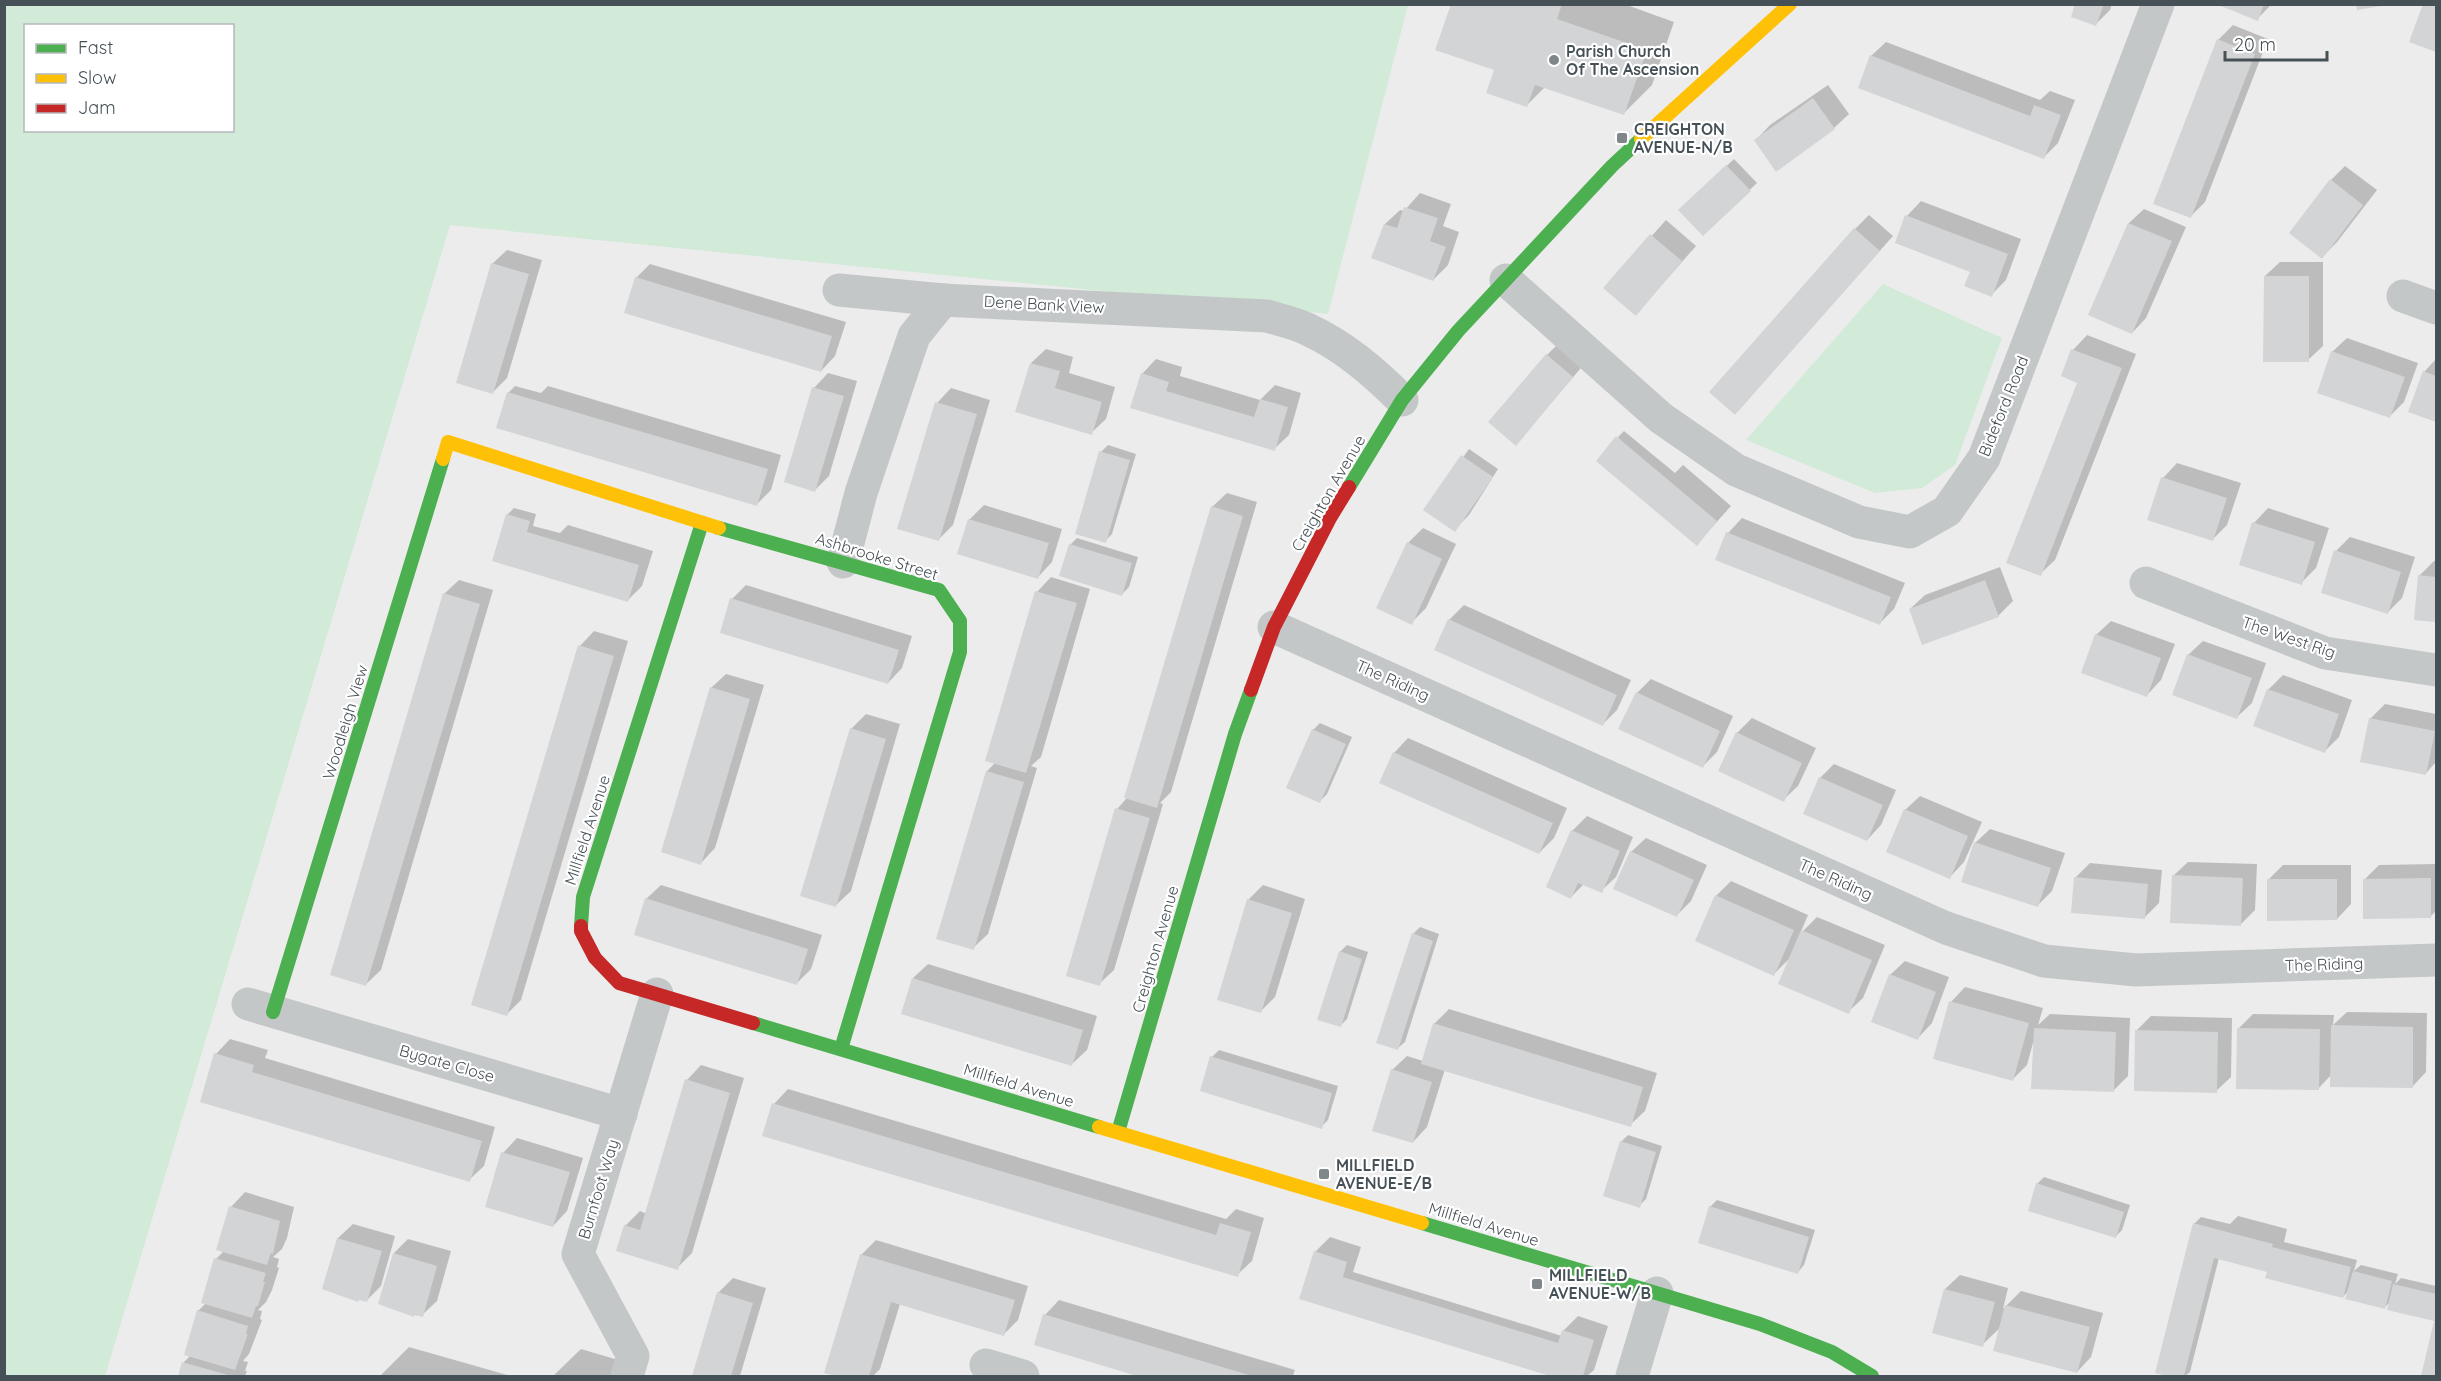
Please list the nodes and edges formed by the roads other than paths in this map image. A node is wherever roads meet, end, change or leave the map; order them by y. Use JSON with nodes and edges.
{"nodes":[{"id":1,"x":1790,"y":4,"type":"edge"},
{"id":2,"x":2158,"y":4,"type":"edge"},
{"id":3,"x":1506,"y":280,"type":"junction"},
{"id":4,"x":839,"y":290,"type":"dead end"},
{"id":5,"x":2403,"y":296,"type":"dead end"},
{"id":6,"x":943,"y":300,"type":"junction"},
{"id":7,"x":2436,"y":308,"type":"edge"},
{"id":8,"x":1402,"y":400,"type":"junction"},
{"id":9,"x":448,"y":442,"type":"joint"},
{"id":10,"x":702,"y":523,"type":"junction"},
{"id":11,"x":843,"y":562,"type":"junction"},
{"id":12,"x":2146,"y":583,"type":"dead end"},
{"id":13,"x":1274,"y":627,"type":"junction"},
{"id":14,"x":2436,"y":670,"type":"edge"},
{"id":15,"x":2436,"y":960,"type":"edge"},
{"id":16,"x":657,"y":994,"type":"junction"},
{"id":17,"x":260,"y":1008,"type":"joint"},
{"id":18,"x":841,"y":1049,"type":"junction"},
{"id":19,"x":621,"y":1114,"type":"junction"},
{"id":20,"x":1118,"y":1132,"type":"junction"},
{"id":21,"x":1658,"y":1293,"type":"junction"},
{"id":22,"x":986,"y":1365,"type":"dead end"},
{"id":23,"x":627,"y":1377,"type":"edge"},
{"id":24,"x":1023,"y":1377,"type":"edge"},
{"id":25,"x":1632,"y":1377,"type":"edge"},
{"id":26,"x":1872,"y":1377,"type":"edge"}],
"edges":[{"from":1,"to":3,"type":"street","name":"Creighton Avenue"},
{"from":2,"to":3,"type":"street","name":"Bideford Road"},
{"from":3,"to":8,"type":"street","name":"Creighton Avenue"},
{"from":4,"to":6,"type":"street","name":"Dene Bank View"},
{"from":5,"to":7,"type":"street"},
{"from":6,"to":8,"type":"street","name":"Dene Bank View"},
{"from":6,"to":11,"type":"street"},
{"from":8,"to":13,"type":"street","name":"Creighton Avenue"},
{"from":9,"to":10,"type":"street","name":"Ashbrooke Street"},
{"from":9,"to":17,"type":"street","name":"Woodleigh View"},
{"from":10,"to":11,"type":"street","name":"Ashbrooke Street"},
{"from":10,"to":16,"type":"street","name":"Millfield Avenue"},
{"from":11,"to":18,"type":"street","name":"Ashbrooke Street"},
{"from":12,"to":14,"type":"street","name":"The West Rig"},
{"from":13,"to":15,"type":"street","name":"The Riding"},
{"from":13,"to":20,"type":"street","name":"Creighton Avenue"},
{"from":16,"to":18,"type":"street","name":"Millfield Avenue"},
{"from":16,"to":19,"type":"street","name":"Burnfoot Way"},
{"from":17,"to":19,"type":"street","name":"Bygate Close"},
{"from":18,"to":20,"type":"street","name":"Millfield Avenue"},
{"from":19,"to":23,"type":"street","name":"Burnfoot Way"},
{"from":20,"to":21,"type":"street","name":"Millfield Avenue"},
{"from":21,"to":25,"type":"street"},
{"from":21,"to":26,"type":"street","name":"Millfield Avenue"},
{"from":22,"to":24,"type":"street"}]}
